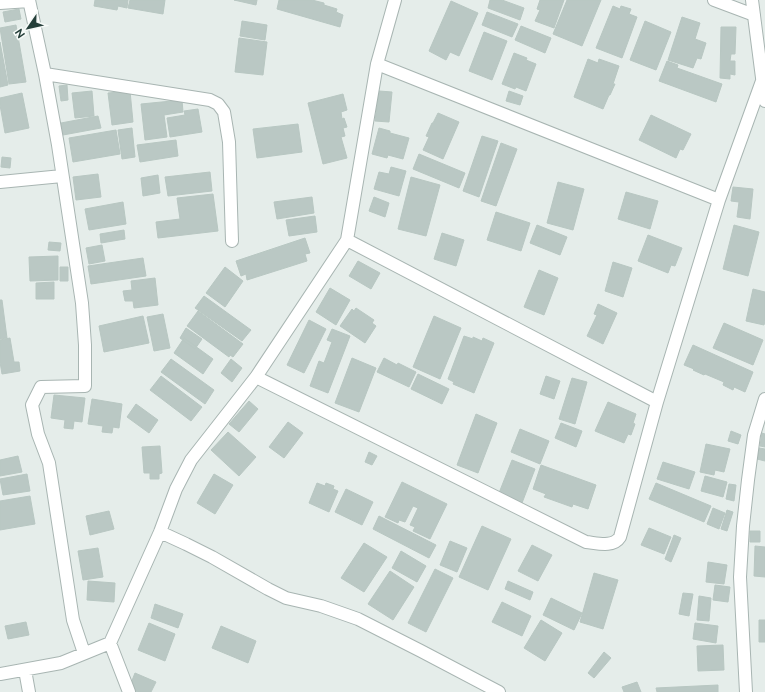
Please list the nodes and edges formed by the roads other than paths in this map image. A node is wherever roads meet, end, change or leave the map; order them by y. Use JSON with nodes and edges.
{"nodes":[{"id":1,"x":29,"y":0,"type":"edge"},
{"id":2,"x":396,"y":0,"type":"edge"},
{"id":3,"x":714,"y":0,"type":"edge"},
{"id":4,"x":752,"y":0,"type":"edge"},
{"id":5,"x":0,"y":3,"type":"edge"},
{"id":6,"x":754,"y":14,"type":"junction"},
{"id":7,"x":377,"y":64,"type":"junction"},
{"id":8,"x":45,"y":74,"type":"junction"},
{"id":9,"x":762,"y":81,"type":"junction"},
{"id":10,"x":765,"y":101,"type":"edge"},
{"id":11,"x":62,"y":176,"type":"junction"},
{"id":12,"x":0,"y":182,"type":"edge"},
{"id":13,"x":719,"y":200,"type":"junction"},
{"id":14,"x":348,"y":240,"type":"junction"},
{"id":15,"x":232,"y":241,"type":"dead end"},
{"id":16,"x":256,"y":377,"type":"junction"},
{"id":17,"x":765,"y":399,"type":"edge"},
{"id":18,"x":657,"y":402,"type":"junction"},
{"id":19,"x":160,"y":532,"type":"junction"},
{"id":20,"x":110,"y":643,"type":"junction"},
{"id":21,"x":84,"y":653,"type":"junction"},
{"id":22,"x":25,"y":670,"type":"junction"},
{"id":23,"x":0,"y":674,"type":"edge"},
{"id":24,"x":29,"y":692,"type":"edge"},
{"id":25,"x":129,"y":692,"type":"edge"},
{"id":26,"x":499,"y":692,"type":"edge"},
{"id":27,"x":746,"y":692,"type":"edge"}],
"edges":[{"from":1,"to":5,"type":"street"},
{"from":1,"to":8,"type":"street"},
{"from":2,"to":7,"type":"street"},
{"from":3,"to":6,"type":"street"},
{"from":4,"to":6,"type":"street"},
{"from":6,"to":9,"type":"street"},
{"from":7,"to":13,"type":"street"},
{"from":7,"to":14,"type":"street"},
{"from":8,"to":11,"type":"street"},
{"from":8,"to":15,"type":"street"},
{"from":9,"to":10,"type":"street"},
{"from":9,"to":13,"type":"street"},
{"from":11,"to":12,"type":"street"},
{"from":11,"to":21,"type":"street"},
{"from":13,"to":18,"type":"street"},
{"from":14,"to":16,"type":"street"},
{"from":14,"to":18,"type":"street"},
{"from":16,"to":18,"type":"street"},
{"from":16,"to":19,"type":"street"},
{"from":17,"to":27,"type":"street"},
{"from":19,"to":20,"type":"street"},
{"from":19,"to":26,"type":"street"},
{"from":20,"to":21,"type":"street"},
{"from":20,"to":25,"type":"street"},
{"from":21,"to":22,"type":"street"},
{"from":22,"to":23,"type":"street"},
{"from":22,"to":24,"type":"street"}]}
